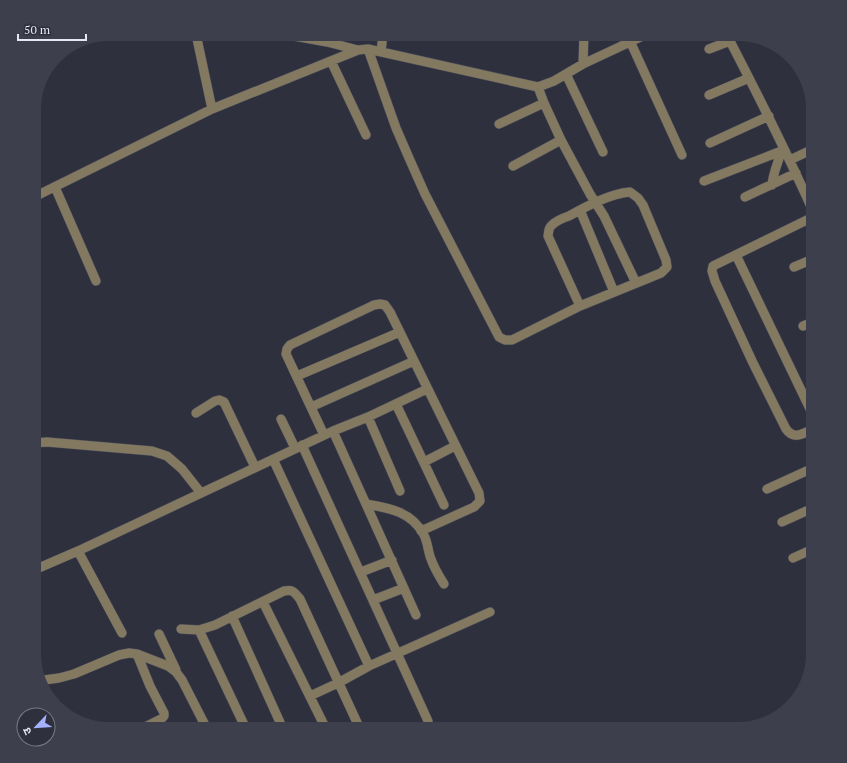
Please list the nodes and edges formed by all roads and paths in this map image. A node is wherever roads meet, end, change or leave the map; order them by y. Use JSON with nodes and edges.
{"nodes":[{"id":1,"x":197,"y":41,"type":"edge"},
{"id":2,"x":335,"y":41,"type":"edge"},
{"id":3,"x":382,"y":41,"type":"edge"},
{"id":4,"x":584,"y":41,"type":"edge"},
{"id":5,"x":630,"y":41,"type":"joint"},
{"id":6,"x":722,"y":41,"type":"edge"},
{"id":7,"x":730,"y":41,"type":"edge"},
{"id":8,"x":368,"y":49,"type":"junction"},
{"id":9,"x":709,"y":49,"type":"dead end"},
{"id":10,"x":358,"y":50,"type":"junction"},
{"id":11,"x":381,"y":52,"type":"junction"},
{"id":12,"x":331,"y":61,"type":"junction"},
{"id":13,"x":583,"y":64,"type":"junction"},
{"id":14,"x":566,"y":74,"type":"junction"},
{"id":15,"x":749,"y":78,"type":"junction"},
{"id":16,"x":538,"y":86,"type":"junction"},
{"id":17,"x":709,"y":95,"type":"dead end"},
{"id":18,"x":544,"y":103,"type":"junction"},
{"id":19,"x":212,"y":109,"type":"junction"},
{"id":20,"x":769,"y":116,"type":"junction"},
{"id":21,"x":499,"y":124,"type":"dead end"},
{"id":22,"x":366,"y":135,"type":"dead end"},
{"id":23,"x":561,"y":140,"type":"junction"},
{"id":24,"x":710,"y":143,"type":"dead end"},
{"id":25,"x":783,"y":151,"type":"junction"},
{"id":26,"x":603,"y":152,"type":"dead end"},
{"id":27,"x":806,"y":152,"type":"edge"},
{"id":28,"x":682,"y":155,"type":"dead end"},
{"id":29,"x":790,"y":160,"type":"junction"},
{"id":30,"x":513,"y":166,"type":"dead end"},
{"id":31,"x":796,"y":173,"type":"junction"},
{"id":32,"x":704,"y":181,"type":"dead end"},
{"id":33,"x":772,"y":184,"type":"junction"},
{"id":34,"x":55,"y":187,"type":"junction"},
{"id":35,"x":41,"y":194,"type":"edge"},
{"id":36,"x":806,"y":195,"type":"edge"},
{"id":37,"x":745,"y":197,"type":"dead end"},
{"id":38,"x":595,"y":203,"type":"junction"},
{"id":39,"x":580,"y":210,"type":"junction"},
{"id":40,"x":806,"y":221,"type":"edge"},
{"id":41,"x":736,"y":256,"type":"junction"},
{"id":42,"x":806,"y":261,"type":"edge"},
{"id":43,"x":794,"y":267,"type":"dead end"},
{"id":44,"x":96,"y":281,"type":"dead end"},
{"id":45,"x":636,"y":283,"type":"junction"},
{"id":46,"x":614,"y":292,"type":"junction"},
{"id":47,"x":580,"y":306,"type":"junction"},
{"id":48,"x":806,"y":325,"type":"edge"},
{"id":49,"x":803,"y":326,"type":"dead end"},
{"id":50,"x":400,"y":332,"type":"junction"},
{"id":51,"x":414,"y":361,"type":"junction"},
{"id":52,"x":297,"y":376,"type":"junction"},
{"id":53,"x":428,"y":389,"type":"junction"},
{"id":54,"x":806,"y":401,"type":"edge"},
{"id":55,"x":396,"y":404,"type":"junction"},
{"id":56,"x":311,"y":407,"type":"junction"},
{"id":57,"x":196,"y":412,"type":"dead end"},
{"id":58,"x":368,"y":417,"type":"junction"},
{"id":59,"x":281,"y":419,"type":"dead end"},
{"id":60,"x":328,"y":433,"type":"junction"},
{"id":61,"x":806,"y":433,"type":"edge"},
{"id":62,"x":41,"y":442,"type":"edge"},
{"id":63,"x":455,"y":446,"type":"junction"},
{"id":64,"x":299,"y":447,"type":"junction"},
{"id":65,"x":273,"y":459,"type":"junction"},
{"id":66,"x":424,"y":462,"type":"junction"},
{"id":67,"x":255,"y":467,"type":"junction"},
{"id":68,"x":806,"y":471,"type":"edge"},
{"id":69,"x":768,"y":489,"type":"dead end"},
{"id":70,"x":400,"y":491,"type":"dead end"},
{"id":71,"x":201,"y":493,"type":"junction"},
{"id":72,"x":366,"y":504,"type":"junction"},
{"id":73,"x":444,"y":505,"type":"dead end"},
{"id":74,"x":806,"y":511,"type":"edge"},
{"id":75,"x":782,"y":522,"type":"dead end"},
{"id":76,"x":421,"y":531,"type":"junction"},
{"id":77,"x":78,"y":551,"type":"junction"},
{"id":78,"x":806,"y":552,"type":"edge"},
{"id":79,"x":793,"y":558,"type":"dead end"},
{"id":80,"x":392,"y":560,"type":"junction"},
{"id":81,"x":41,"y":567,"type":"edge"},
{"id":82,"x":361,"y":572,"type":"junction"},
{"id":83,"x":444,"y":584,"type":"dead end"},
{"id":84,"x":404,"y":588,"type":"junction"},
{"id":85,"x":373,"y":600,"type":"junction"},
{"id":86,"x":263,"y":602,"type":"junction"},
{"id":87,"x":490,"y":612,"type":"dead end"},
{"id":88,"x":416,"y":615,"type":"dead end"},
{"id":89,"x":232,"y":616,"type":"junction"},
{"id":90,"x":181,"y":629,"type":"dead end"},
{"id":91,"x":199,"y":630,"type":"junction"},
{"id":92,"x":122,"y":633,"type":"dead end"},
{"id":93,"x":159,"y":634,"type":"dead end"},
{"id":94,"x":397,"y":653,"type":"junction"},
{"id":95,"x":137,"y":654,"type":"junction"},
{"id":96,"x":369,"y":666,"type":"junction"},
{"id":97,"x":176,"y":672,"type":"junction"},
{"id":98,"x":46,"y":680,"type":"edge"},
{"id":99,"x":338,"y":683,"type":"junction"},
{"id":100,"x":310,"y":696,"type":"junction"},
{"id":101,"x":155,"y":722,"type":"edge"},
{"id":102,"x":203,"y":722,"type":"edge"},
{"id":103,"x":243,"y":722,"type":"edge"},
{"id":104,"x":280,"y":722,"type":"edge"},
{"id":105,"x":323,"y":722,"type":"edge"},
{"id":106,"x":357,"y":722,"type":"edge"},
{"id":107,"x":428,"y":722,"type":"edge"}],
"edges":[{"from":1,"to":19,"type":"street"},
{"from":2,"to":10,"type":"street"},
{"from":3,"to":11,"type":"street"},
{"from":4,"to":13,"type":"street"},
{"from":5,"to":13,"type":"street"},
{"from":5,"to":28,"type":"street"},
{"from":6,"to":9,"type":"street"},
{"from":7,"to":15,"type":"street"},
{"from":8,"to":10,"type":"street"},
{"from":8,"to":11,"type":"street"},
{"from":8,"to":47,"type":"street"},
{"from":10,"to":12,"type":"street"},
{"from":11,"to":16,"type":"street"},
{"from":12,"to":19,"type":"street"},
{"from":12,"to":22,"type":"street"},
{"from":13,"to":14,"type":"street"},
{"from":14,"to":16,"type":"street"},
{"from":14,"to":26,"type":"street"},
{"from":15,"to":17,"type":"street"},
{"from":15,"to":20,"type":"street"},
{"from":16,"to":18,"type":"street"},
{"from":18,"to":21,"type":"street"},
{"from":18,"to":23,"type":"street"},
{"from":19,"to":34,"type":"street"},
{"from":20,"to":24,"type":"street"},
{"from":20,"to":25,"type":"street"},
{"from":23,"to":30,"type":"street"},
{"from":23,"to":38,"type":"street"},
{"from":25,"to":29,"type":"street"},
{"from":25,"to":32,"type":"street"},
{"from":25,"to":33,"type":"street"},
{"from":27,"to":29,"type":"street"},
{"from":29,"to":31,"type":"street"},
{"from":31,"to":33,"type":"street"},
{"from":31,"to":36,"type":"street"},
{"from":33,"to":37,"type":"street"},
{"from":34,"to":35,"type":"street"},
{"from":34,"to":44,"type":"street"},
{"from":38,"to":39,"type":"street"},
{"from":38,"to":45,"type":"street"},
{"from":38,"to":45,"type":"street"},
{"from":39,"to":46,"type":"street"},
{"from":39,"to":47,"type":"street"},
{"from":40,"to":41,"type":"street"},
{"from":41,"to":54,"type":"street"},
{"from":41,"to":61,"type":"street"},
{"from":42,"to":43,"type":"street"},
{"from":45,"to":46,"type":"street"},
{"from":46,"to":47,"type":"street"},
{"from":48,"to":49,"type":"street"},
{"from":50,"to":51,"type":"street"},
{"from":50,"to":52,"type":"street"},
{"from":50,"to":52,"type":"street"},
{"from":51,"to":53,"type":"street"},
{"from":51,"to":56,"type":"street"},
{"from":52,"to":56,"type":"street"},
{"from":53,"to":55,"type":"street"},
{"from":53,"to":63,"type":"street"},
{"from":55,"to":58,"type":"street"},
{"from":55,"to":66,"type":"street"},
{"from":56,"to":60,"type":"street"},
{"from":57,"to":67,"type":"street"},
{"from":58,"to":60,"type":"street"},
{"from":58,"to":70,"type":"street"},
{"from":59,"to":64,"type":"street"},
{"from":60,"to":64,"type":"street"},
{"from":60,"to":72,"type":"street"},
{"from":62,"to":71,"type":"street"},
{"from":63,"to":66,"type":"street"},
{"from":63,"to":76,"type":"street"},
{"from":64,"to":65,"type":"street"},
{"from":64,"to":82,"type":"street"},
{"from":65,"to":67,"type":"street"},
{"from":65,"to":96,"type":"street"},
{"from":66,"to":73,"type":"street"},
{"from":67,"to":71,"type":"street"},
{"from":68,"to":69,"type":"street"},
{"from":71,"to":77,"type":"street"},
{"from":72,"to":76,"type":"street"},
{"from":72,"to":80,"type":"street"},
{"from":74,"to":75,"type":"street"},
{"from":76,"to":83,"type":"street"},
{"from":77,"to":81,"type":"street"},
{"from":77,"to":92,"type":"street"},
{"from":78,"to":79,"type":"street"},
{"from":80,"to":82,"type":"street"},
{"from":80,"to":84,"type":"street"},
{"from":82,"to":85,"type":"street"},
{"from":84,"to":85,"type":"street"},
{"from":84,"to":88,"type":"street"},
{"from":85,"to":94,"type":"street"},
{"from":86,"to":89,"type":"street"},
{"from":86,"to":99,"type":"street"},
{"from":86,"to":100,"type":"street"},
{"from":87,"to":94,"type":"street"},
{"from":89,"to":91,"type":"street"},
{"from":89,"to":104,"type":"street"},
{"from":90,"to":91,"type":"street"},
{"from":91,"to":103,"type":"street"},
{"from":93,"to":97,"type":"street"},
{"from":94,"to":96,"type":"street"},
{"from":94,"to":107,"type":"street"},
{"from":95,"to":97,"type":"street"},
{"from":95,"to":98,"type":"street"},
{"from":95,"to":101,"type":"street"},
{"from":96,"to":99,"type":"street"},
{"from":97,"to":102,"type":"street"},
{"from":99,"to":100,"type":"street"},
{"from":99,"to":106,"type":"street"},
{"from":100,"to":105,"type":"street"}]}
